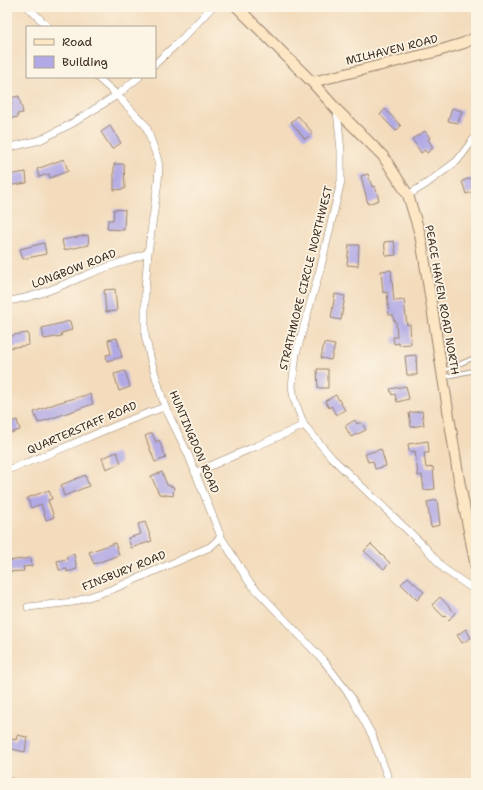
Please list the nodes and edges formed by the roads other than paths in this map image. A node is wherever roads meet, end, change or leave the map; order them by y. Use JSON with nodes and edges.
{"nodes":[{"id":1,"x":28,"y":7,"type":"edge"},
{"id":2,"x":212,"y":7,"type":"edge"},
{"id":3,"x":237,"y":7,"type":"edge"},
{"id":4,"x":47,"y":26,"type":"edge"},
{"id":5,"x":476,"y":37,"type":"edge"},
{"id":6,"x":156,"y":63,"type":"edge"},
{"id":7,"x":98,"y":78,"type":"edge"},
{"id":8,"x":138,"y":78,"type":"edge"},
{"id":9,"x":312,"y":82,"type":"junction"},
{"id":10,"x":117,"y":95,"type":"junction"},
{"id":11,"x":337,"y":110,"type":"junction"},
{"id":12,"x":476,"y":136,"type":"edge"},
{"id":13,"x":7,"y":148,"type":"edge"},
{"id":14,"x":408,"y":195,"type":"junction"},
{"id":15,"x":148,"y":253,"type":"junction"},
{"id":16,"x":7,"y":301,"type":"edge"},
{"id":17,"x":476,"y":357,"type":"edge"},
{"id":18,"x":476,"y":370,"type":"edge"},
{"id":19,"x":443,"y":374,"type":"junction"},
{"id":20,"x":165,"y":407,"type":"junction"},
{"id":21,"x":304,"y":425,"type":"junction"},
{"id":22,"x":7,"y":470,"type":"edge"},
{"id":23,"x":195,"y":473,"type":"junction"},
{"id":24,"x":221,"y":537,"type":"junction"},
{"id":25,"x":476,"y":566,"type":"edge"},
{"id":26,"x":476,"y":591,"type":"edge"},
{"id":27,"x":28,"y":607,"type":"dead end"},
{"id":28,"x":7,"y":781,"type":"edge"},
{"id":29,"x":17,"y":783,"type":"edge"},
{"id":30,"x":390,"y":783,"type":"edge"}],
"edges":[{"from":1,"to":4,"type":"street"},
{"from":2,"to":6,"type":"street"},
{"from":3,"to":9,"type":"main road","name":"PEACE HAVEN ROAD NORTH"},
{"from":5,"to":9,"type":"main road","name":"MILHAVEN ROAD"},
{"from":7,"to":10,"type":"street","name":"HUNTINGDON ROAD"},
{"from":8,"to":10,"type":"street"},
{"from":9,"to":11,"type":"main road","name":"PEACE HAVEN ROAD NORTH"},
{"from":10,"to":13,"type":"street"},
{"from":10,"to":15,"type":"street","name":"HUNTINGDON ROAD"},
{"from":11,"to":14,"type":"main road","name":"PEACE HAVEN ROAD NORTH"},
{"from":11,"to":21,"type":"street","name":"STRATHMORE CIRCLE NORTHWEST"},
{"from":12,"to":14,"type":"street"},
{"from":14,"to":19,"type":"main road","name":"PEACE HAVEN ROAD NORTH"},
{"from":15,"to":16,"type":"street","name":"LONGBOW ROAD"},
{"from":15,"to":20,"type":"street","name":"HUNTINGDON ROAD"},
{"from":17,"to":19,"type":"lane"},
{"from":18,"to":19,"type":"lane"},
{"from":19,"to":25,"type":"main road","name":"PEACE HAVEN ROAD NORTH"},
{"from":20,"to":22,"type":"street","name":"QUARTERSTAFF ROAD"},
{"from":20,"to":23,"type":"street","name":"HUNTINGDON ROAD"},
{"from":21,"to":23,"type":"street"},
{"from":21,"to":26,"type":"street","name":"STRATHMORE CIRCLE NORTHWEST"},
{"from":23,"to":24,"type":"street","name":"HUNTINGDON ROAD"},
{"from":24,"to":27,"type":"street","name":"FINSBURY ROAD"},
{"from":24,"to":30,"type":"street","name":"HUNTINGDON ROAD"},
{"from":28,"to":29,"type":"street"}]}
